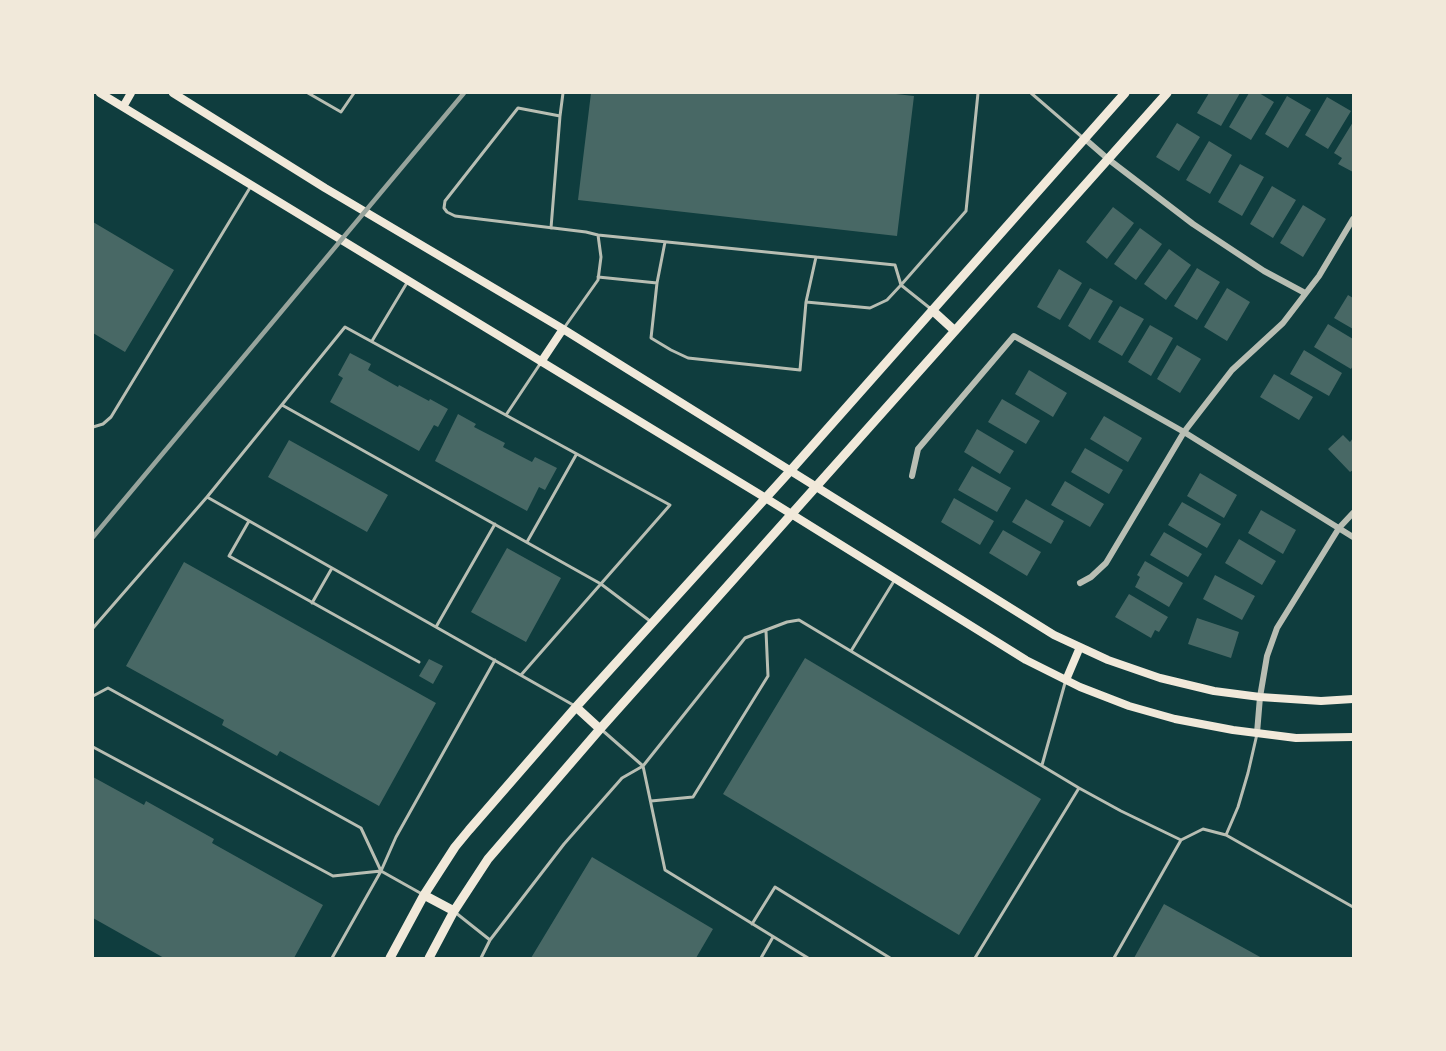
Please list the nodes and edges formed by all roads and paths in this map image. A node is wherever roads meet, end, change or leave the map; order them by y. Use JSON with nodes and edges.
{"nodes":[{"id":1,"x":100,"y":93,"type":"edge"},
{"id":2,"x":131,"y":93,"type":"edge"},
{"id":3,"x":173,"y":93,"type":"edge"},
{"id":4,"x":309,"y":93,"type":"edge"},
{"id":5,"x":354,"y":93,"type":"edge"},
{"id":6,"x":563,"y":93,"type":"edge"},
{"id":7,"x":978,"y":93,"type":"edge"},
{"id":8,"x":1031,"y":93,"type":"edge"},
{"id":9,"x":1125,"y":93,"type":"edge"},
{"id":10,"x":1167,"y":93,"type":"edge"},
{"id":11,"x":123,"y":107,"type":"junction"},
{"id":12,"x":560,"y":116,"type":"junction"},
{"id":13,"x":1084,"y":139,"type":"junction"},
{"id":14,"x":1108,"y":159,"type":"junction"},
{"id":15,"x":251,"y":186,"type":"junction"},
{"id":16,"x":1353,"y":219,"type":"edge"},
{"id":17,"x":552,"y":228,"type":"junction"},
{"id":18,"x":597,"y":235,"type":"junction"},
{"id":19,"x":665,"y":242,"type":"junction"},
{"id":20,"x":816,"y":257,"type":"junction"},
{"id":21,"x":598,"y":277,"type":"junction"},
{"id":22,"x":408,"y":281,"type":"junction"},
{"id":23,"x":657,"y":283,"type":"junction"},
{"id":24,"x":901,"y":285,"type":"junction"},
{"id":25,"x":1305,"y":292,"type":"junction"},
{"id":26,"x":806,"y":302,"type":"junction"},
{"id":27,"x":932,"y":310,"type":"junction"},
{"id":28,"x":563,"y":329,"type":"junction"},
{"id":29,"x":955,"y":331,"type":"junction"},
{"id":30,"x":372,"y":341,"type":"junction"},
{"id":31,"x":541,"y":362,"type":"junction"},
{"id":32,"x":282,"y":405,"type":"junction"},
{"id":33,"x":506,"y":415,"type":"junction"},
{"id":34,"x":93,"y":427,"type":"edge"},
{"id":35,"x":1184,"y":432,"type":"junction"},
{"id":36,"x":576,"y":454,"type":"junction"},
{"id":37,"x":791,"y":470,"type":"junction"},
{"id":38,"x":912,"y":476,"type":"dead end"},
{"id":39,"x":817,"y":487,"type":"junction"},
{"id":40,"x":207,"y":497,"type":"junction"},
{"id":41,"x":764,"y":497,"type":"junction"},
{"id":42,"x":1353,"y":513,"type":"edge"},
{"id":43,"x":792,"y":515,"type":"junction"},
{"id":44,"x":249,"y":521,"type":"junction"},
{"id":45,"x":495,"y":524,"type":"junction"},
{"id":46,"x":1339,"y":528,"type":"junction"},
{"id":47,"x":1353,"y":537,"type":"edge"},
{"id":48,"x":527,"y":543,"type":"junction"},
{"id":49,"x":332,"y":568,"type":"junction"},
{"id":50,"x":895,"y":579,"type":"junction"},
{"id":51,"x":1080,"y":583,"type":"dead end"},
{"id":52,"x":601,"y":584,"type":"junction"},
{"id":53,"x":312,"y":603,"type":"junction"},
{"id":54,"x":652,"y":622,"type":"junction"},
{"id":55,"x":436,"y":627,"type":"junction"},
{"id":56,"x":93,"y":628,"type":"edge"},
{"id":57,"x":766,"y":630,"type":"junction"},
{"id":58,"x":1080,"y":647,"type":"junction"},
{"id":59,"x":851,"y":651,"type":"junction"},
{"id":60,"x":495,"y":660,"type":"junction"},
{"id":61,"x":419,"y":662,"type":"dead end"},
{"id":62,"x":521,"y":675,"type":"junction"},
{"id":63,"x":1066,"y":680,"type":"junction"},
{"id":64,"x":93,"y":696,"type":"edge"},
{"id":65,"x":1260,"y":697,"type":"junction"},
{"id":66,"x":1353,"y":699,"type":"edge"},
{"id":67,"x":576,"y":707,"type":"junction"},
{"id":68,"x":600,"y":729,"type":"junction"},
{"id":69,"x":1257,"y":733,"type":"junction"},
{"id":70,"x":1353,"y":737,"type":"edge"},
{"id":71,"x":93,"y":747,"type":"edge"},
{"id":72,"x":1042,"y":765,"type":"junction"},
{"id":73,"x":643,"y":766,"type":"junction"},
{"id":74,"x":1079,"y":788,"type":"junction"},
{"id":75,"x":651,"y":801,"type":"junction"},
{"id":76,"x":1226,"y":835,"type":"junction"},
{"id":77,"x":1181,"y":840,"type":"junction"},
{"id":78,"x":381,"y":871,"type":"junction"},
{"id":79,"x":424,"y":895,"type":"junction"},
{"id":80,"x":1353,"y":907,"type":"edge"},
{"id":81,"x":454,"y":911,"type":"junction"},
{"id":82,"x":752,"y":924,"type":"junction"},
{"id":83,"x":773,"y":937,"type":"junction"},
{"id":84,"x":490,"y":940,"type":"junction"},
{"id":85,"x":333,"y":958,"type":"edge"},
{"id":86,"x":390,"y":958,"type":"edge"},
{"id":87,"x":429,"y":958,"type":"edge"},
{"id":88,"x":481,"y":958,"type":"edge"},
{"id":89,"x":761,"y":958,"type":"edge"},
{"id":90,"x":808,"y":958,"type":"edge"},
{"id":91,"x":890,"y":958,"type":"edge"},
{"id":92,"x":975,"y":958,"type":"edge"},
{"id":93,"x":1114,"y":958,"type":"edge"}],
"edges":[{"from":1,"to":11,"type":"main road"},
{"from":2,"to":11,"type":"main road"},
{"from":3,"to":28,"type":"main road"},
{"from":4,"to":5,"type":"lane"},
{"from":6,"to":12,"type":"lane"},
{"from":7,"to":24,"type":"lane"},
{"from":8,"to":13,"type":"lane"},
{"from":9,"to":13,"type":"main road"},
{"from":10,"to":14,"type":"main road"},
{"from":11,"to":15,"type":"main road"},
{"from":12,"to":17,"type":"lane"},
{"from":12,"to":17,"type":"lane"},
{"from":13,"to":14,"type":"street"},
{"from":13,"to":27,"type":"main road"},
{"from":14,"to":25,"type":"street"},
{"from":14,"to":29,"type":"main road"},
{"from":15,"to":22,"type":"main road"},
{"from":15,"to":34,"type":"lane"},
{"from":16,"to":25,"type":"street"},
{"from":17,"to":18,"type":"lane"},
{"from":18,"to":19,"type":"lane"},
{"from":18,"to":21,"type":"lane"},
{"from":19,"to":20,"type":"lane"},
{"from":19,"to":23,"type":"lane"},
{"from":20,"to":24,"type":"lane"},
{"from":20,"to":26,"type":"lane"},
{"from":21,"to":23,"type":"lane"},
{"from":21,"to":28,"type":"lane"},
{"from":22,"to":30,"type":"lane"},
{"from":22,"to":31,"type":"main road"},
{"from":23,"to":26,"type":"lane"},
{"from":24,"to":26,"type":"lane"},
{"from":24,"to":27,"type":"lane"},
{"from":25,"to":35,"type":"street"},
{"from":27,"to":29,"type":"main road"},
{"from":27,"to":37,"type":"main road"},
{"from":28,"to":31,"type":"main road"},
{"from":28,"to":37,"type":"main road"},
{"from":29,"to":39,"type":"main road"},
{"from":30,"to":32,"type":"lane"},
{"from":30,"to":33,"type":"lane"},
{"from":31,"to":33,"type":"lane"},
{"from":31,"to":41,"type":"main road"},
{"from":32,"to":40,"type":"lane"},
{"from":32,"to":45,"type":"lane"},
{"from":33,"to":36,"type":"lane"},
{"from":35,"to":38,"type":"street"},
{"from":35,"to":46,"type":"street"},
{"from":35,"to":51,"type":"street"},
{"from":36,"to":48,"type":"lane"},
{"from":36,"to":52,"type":"lane"},
{"from":37,"to":39,"type":"main road"},
{"from":37,"to":41,"type":"main road"},
{"from":39,"to":43,"type":"main road"},
{"from":39,"to":58,"type":"main road"},
{"from":40,"to":44,"type":"lane"},
{"from":40,"to":56,"type":"lane"},
{"from":41,"to":43,"type":"main road"},
{"from":41,"to":54,"type":"main road"},
{"from":42,"to":46,"type":"street"},
{"from":43,"to":50,"type":"main road"},
{"from":43,"to":68,"type":"main road"},
{"from":44,"to":49,"type":"lane"},
{"from":44,"to":53,"type":"lane"},
{"from":45,"to":48,"type":"lane"},
{"from":45,"to":55,"type":"lane"},
{"from":46,"to":47,"type":"street"},
{"from":46,"to":65,"type":"street"},
{"from":48,"to":52,"type":"lane"},
{"from":49,"to":53,"type":"lane"},
{"from":49,"to":55,"type":"lane"},
{"from":50,"to":59,"type":"lane"},
{"from":50,"to":63,"type":"main road"},
{"from":52,"to":54,"type":"lane"},
{"from":52,"to":62,"type":"lane"},
{"from":53,"to":61,"type":"lane"},
{"from":54,"to":67,"type":"main road"},
{"from":55,"to":60,"type":"lane"},
{"from":57,"to":59,"type":"lane"},
{"from":57,"to":73,"type":"lane"},
{"from":57,"to":75,"type":"lane"},
{"from":58,"to":63,"type":"main road"},
{"from":58,"to":65,"type":"main road"},
{"from":59,"to":72,"type":"lane"},
{"from":60,"to":62,"type":"lane"},
{"from":60,"to":78,"type":"lane"},
{"from":62,"to":67,"type":"lane"},
{"from":63,"to":69,"type":"main road"},
{"from":63,"to":72,"type":"lane"},
{"from":64,"to":78,"type":"lane"},
{"from":65,"to":66,"type":"main road"},
{"from":65,"to":69,"type":"street"},
{"from":67,"to":68,"type":"main road"},
{"from":67,"to":79,"type":"main road"},
{"from":68,"to":73,"type":"lane"},
{"from":68,"to":81,"type":"main road"},
{"from":69,"to":70,"type":"main road"},
{"from":69,"to":76,"type":"lane"},
{"from":71,"to":78,"type":"lane"},
{"from":72,"to":74,"type":"lane"},
{"from":73,"to":75,"type":"lane"},
{"from":73,"to":84,"type":"lane"},
{"from":74,"to":77,"type":"lane"},
{"from":74,"to":92,"type":"lane"},
{"from":75,"to":82,"type":"lane"},
{"from":76,"to":77,"type":"lane"},
{"from":76,"to":80,"type":"lane"},
{"from":77,"to":93,"type":"lane"},
{"from":78,"to":79,"type":"lane"},
{"from":78,"to":85,"type":"lane"},
{"from":79,"to":81,"type":"main road"},
{"from":79,"to":86,"type":"main road"},
{"from":81,"to":84,"type":"lane"},
{"from":81,"to":87,"type":"main road"},
{"from":82,"to":83,"type":"lane"},
{"from":82,"to":91,"type":"lane"},
{"from":83,"to":89,"type":"lane"},
{"from":83,"to":90,"type":"lane"},
{"from":84,"to":88,"type":"lane"}]}
